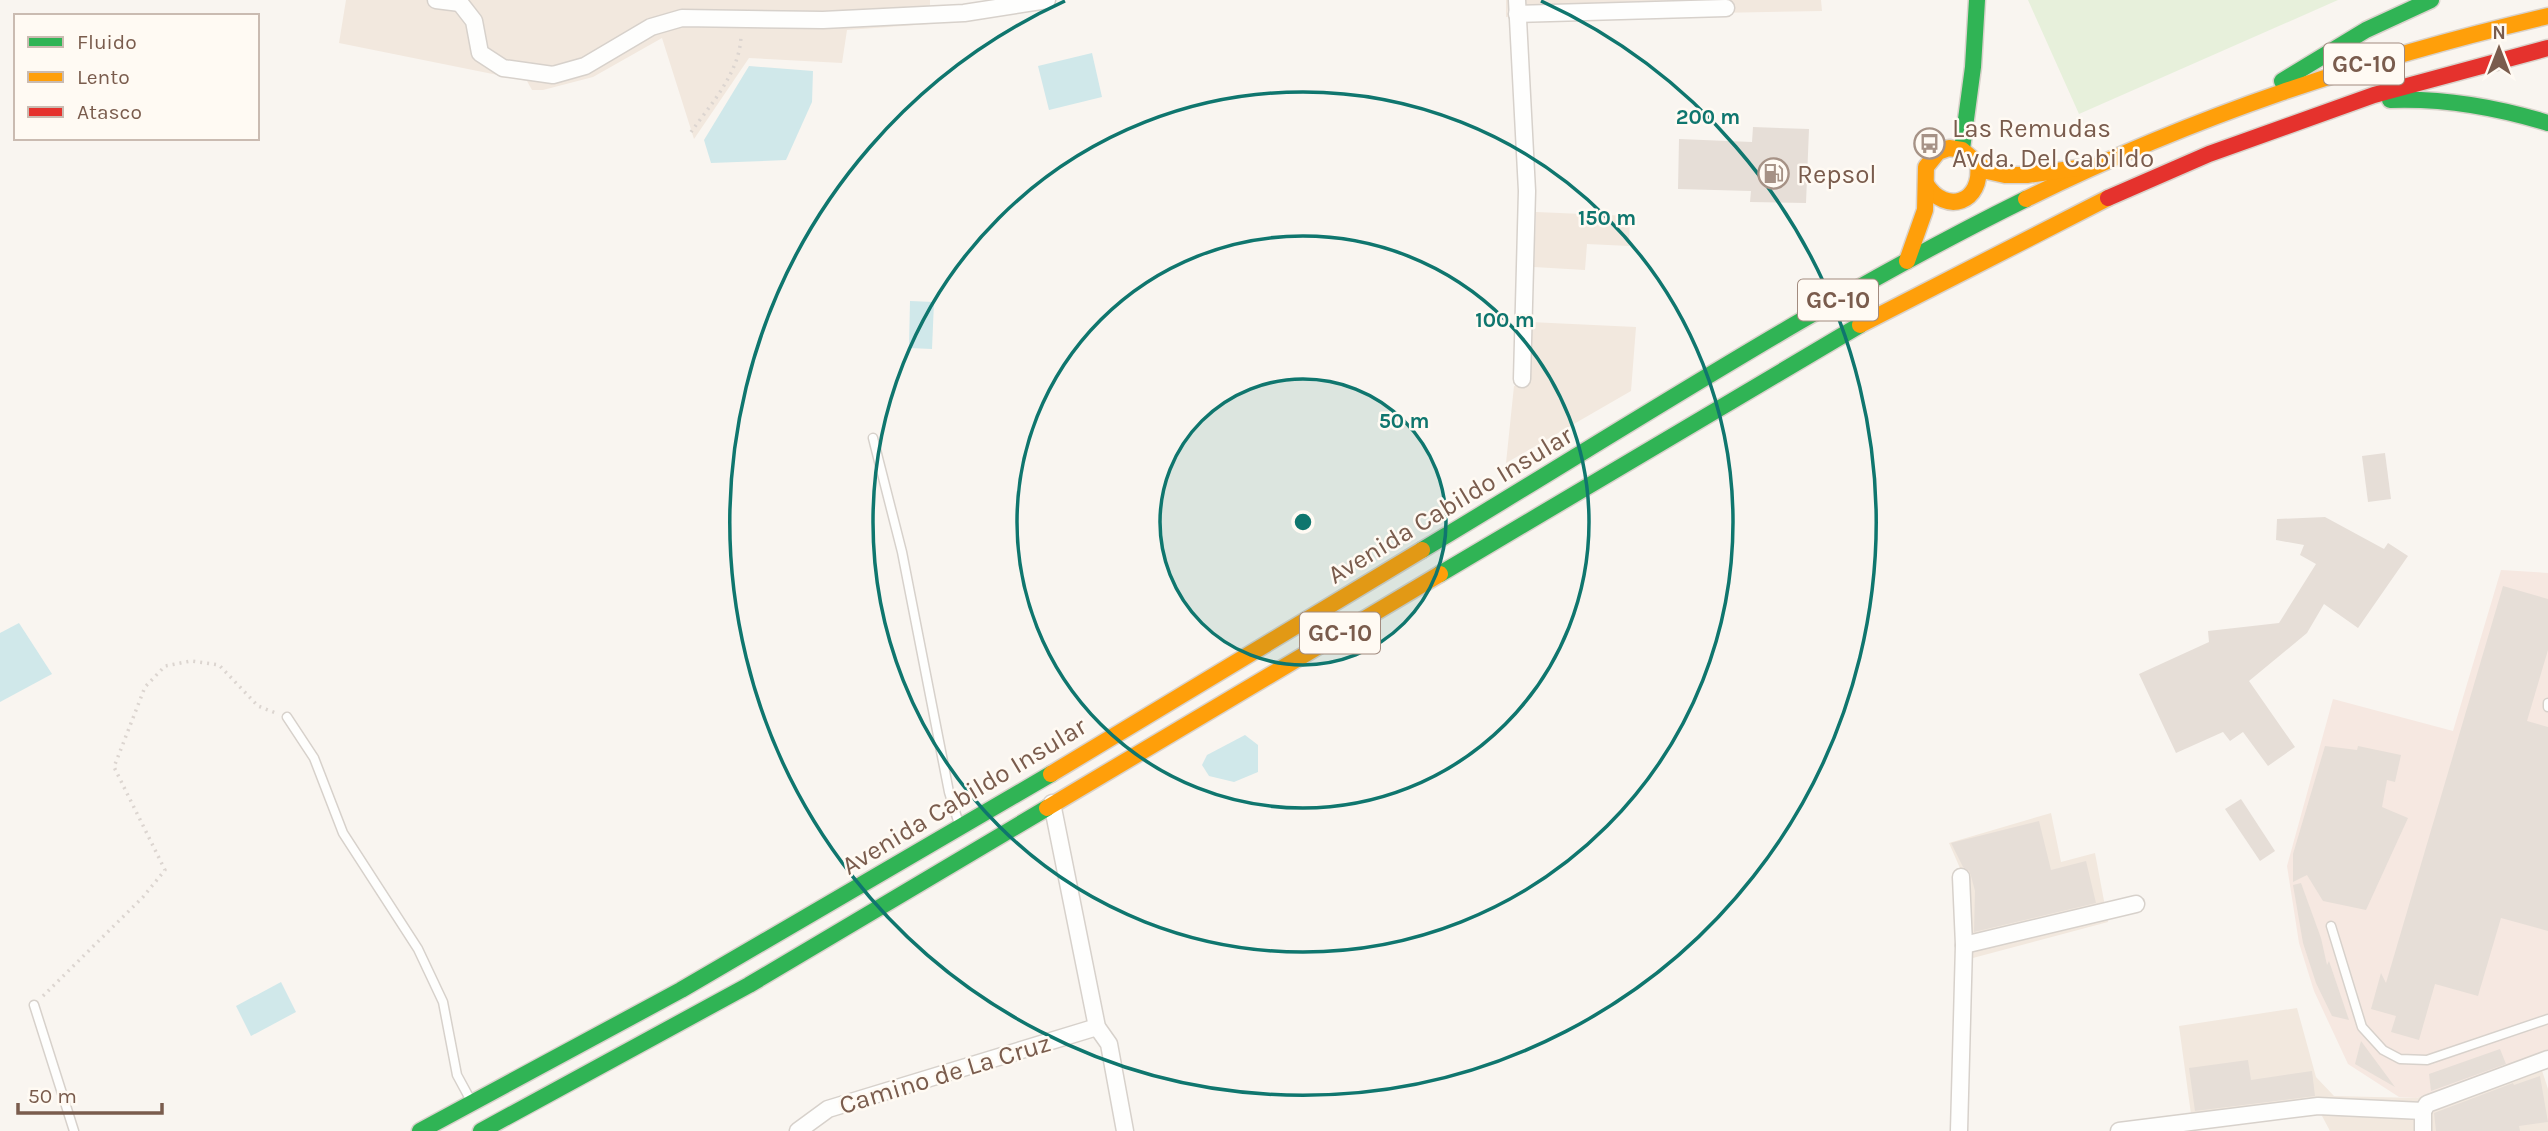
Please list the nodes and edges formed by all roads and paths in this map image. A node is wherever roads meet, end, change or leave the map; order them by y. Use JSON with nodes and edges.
{"nodes":[{"id":1,"x":436,"y":0,"type":"edge"},
{"id":2,"x":1047,"y":0,"type":"edge"},
{"id":3,"x":1977,"y":0,"type":"edge"},
{"id":4,"x":2431,"y":0,"type":"edge"},
{"id":5,"x":462,"y":2,"type":"edge"},
{"id":6,"x":1517,"y":7,"type":"edge"},
{"id":7,"x":1726,"y":8,"type":"dead end"},
{"id":8,"x":2548,"y":16,"type":"edge"},
{"id":9,"x":742,"y":19,"type":"junction"},
{"id":10,"x":2548,"y":48,"type":"edge"},
{"id":11,"x":2254,"y":100,"type":"junction"},
{"id":12,"x":2303,"y":118,"type":"junction"},
{"id":13,"x":2548,"y":123,"type":"edge"},
{"id":14,"x":691,"y":132,"type":"dead end"},
{"id":15,"x":1962,"y":149,"type":"junction"},
{"id":16,"x":1978,"y":165,"type":"junction"},
{"id":17,"x":2095,"y":166,"type":"junction"},
{"id":18,"x":1926,"y":184,"type":"junction"},
{"id":19,"x":1907,"y":261,"type":"junction"},
{"id":20,"x":1522,"y":379,"type":"dead end"},
{"id":21,"x":873,"y":438,"type":"dead end"},
{"id":22,"x":287,"y":717,"type":"joint"},
{"id":23,"x":1052,"y":803,"type":"junction"},
{"id":24,"x":960,"y":827,"type":"junction"},
{"id":25,"x":1961,"y":877,"type":"dead end"},
{"id":26,"x":2136,"y":904,"type":"dead end"},
{"id":27,"x":2331,"y":926,"type":"dead end"},
{"id":28,"x":1964,"y":945,"type":"junction"},
{"id":29,"x":34,"y":1005,"type":"joint"},
{"id":30,"x":2548,"y":1019,"type":"edge"},
{"id":31,"x":1097,"y":1027,"type":"junction"},
{"id":32,"x":2548,"y":1059,"type":"edge"},
{"id":33,"x":473,"y":1103,"type":"junction"},
{"id":34,"x":2423,"y":1111,"type":"junction"},
{"id":35,"x":74,"y":1131,"type":"edge"},
{"id":36,"x":420,"y":1131,"type":"edge"},
{"id":37,"x":481,"y":1131,"type":"edge"},
{"id":38,"x":798,"y":1131,"type":"edge"},
{"id":39,"x":1125,"y":1131,"type":"edge"},
{"id":40,"x":1959,"y":1131,"type":"edge"},
{"id":41,"x":2119,"y":1131,"type":"edge"},
{"id":42,"x":2423,"y":1131,"type":"edge"}],
"edges":[{"from":1,"to":5,"type":"street"},
{"from":2,"to":9,"type":"street"},
{"from":3,"to":15,"type":"main road"},
{"from":4,"to":11,"type":"main road"},
{"from":5,"to":9,"type":"street"},
{"from":6,"to":7,"type":"street"},
{"from":6,"to":20,"type":"street"},
{"from":8,"to":11,"type":"main road","name":"Avenida Cabildo Insular","number":"GC-10"},
{"from":9,"to":14,"type":"path"},
{"from":10,"to":12,"type":"main road","name":"Avenida Cabildo Insular","number":"GC-10"},
{"from":11,"to":17,"type":"main road","name":"Avenida Cabildo Insular","number":"GC-10"},
{"from":12,"to":13,"type":"main road"},
{"from":12,"to":23,"type":"main road","name":"Avenida Cabildo Insular","number":"GC-10"},
{"from":15,"to":16,"type":"main road"},
{"from":15,"to":18,"type":"main road"},
{"from":16,"to":17,"type":"main road"},
{"from":16,"to":18,"type":"main road"},
{"from":17,"to":19,"type":"main road","name":"Avenida Cabildo Insular","number":"GC-10"},
{"from":18,"to":19,"type":"main road"},
{"from":19,"to":24,"type":"main road","name":"Avenida Cabildo Insular","number":"GC-10"},
{"from":21,"to":24,"type":"lane"},
{"from":22,"to":29,"type":"path"},
{"from":22,"to":33,"type":"lane"},
{"from":23,"to":31,"type":"street"},
{"from":23,"to":37,"type":"main road","name":"Avenida Cabildo Insular","number":"GC-10"},
{"from":24,"to":33,"type":"main road","name":"Avenida Cabildo Insular","number":"GC-10"},
{"from":25,"to":28,"type":"street"},
{"from":26,"to":28,"type":"street"},
{"from":27,"to":30,"type":"lane"},
{"from":28,"to":40,"type":"street"},
{"from":29,"to":35,"type":"lane"},
{"from":31,"to":38,"type":"street","name":"Camino de La Cruz"},
{"from":31,"to":39,"type":"street"},
{"from":32,"to":34,"type":"street"},
{"from":33,"to":36,"type":"main road","name":"Avenida Cabildo Insular","number":"GC-10"},
{"from":34,"to":41,"type":"street"},
{"from":34,"to":42,"type":"street"}]}
